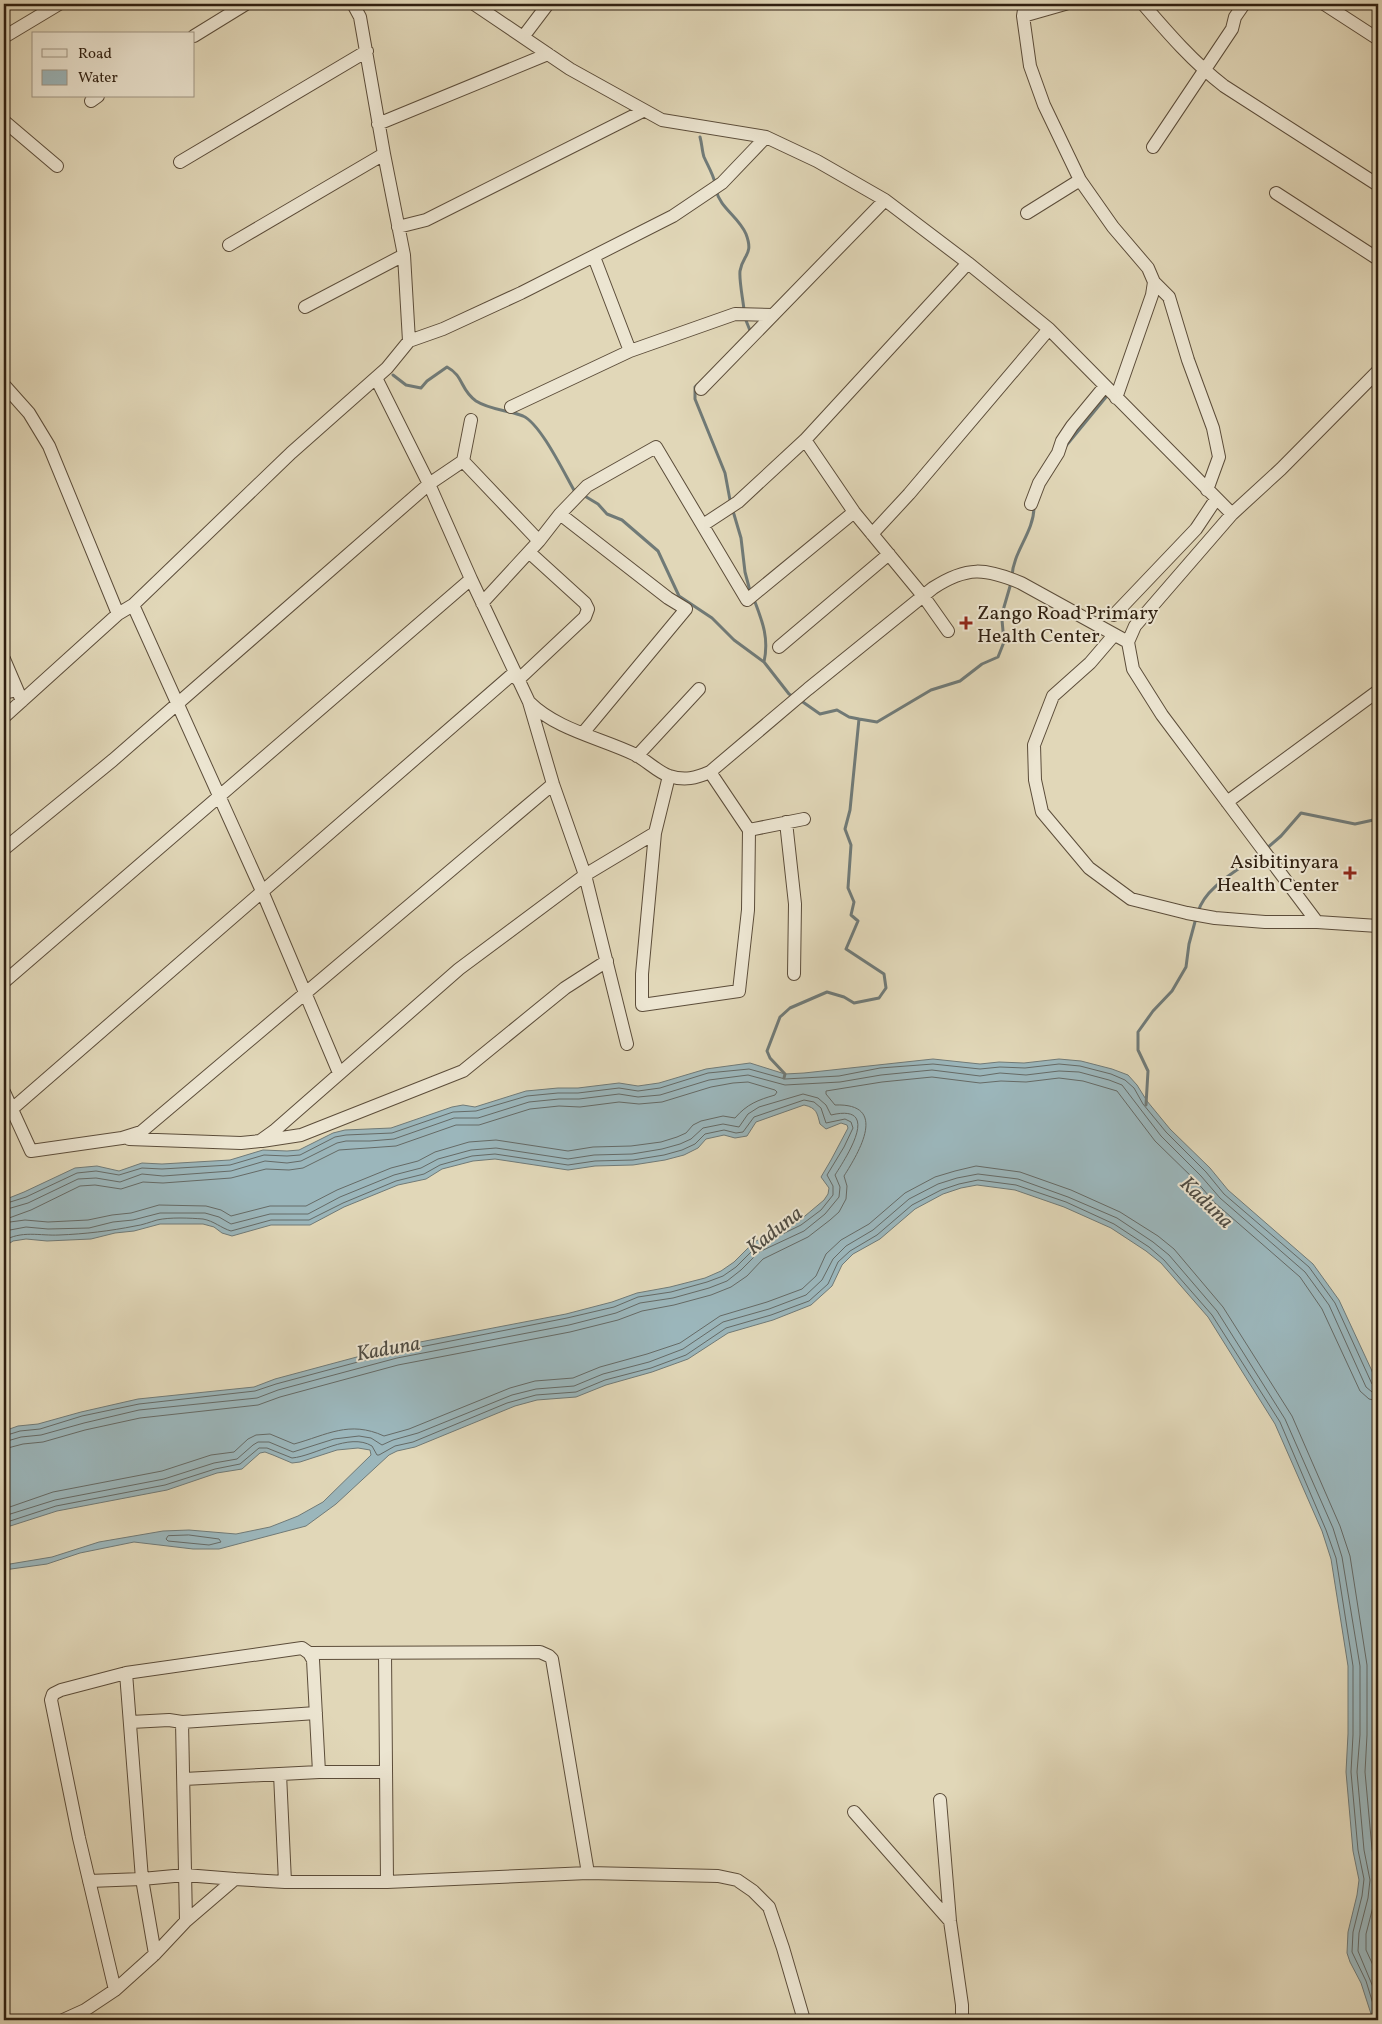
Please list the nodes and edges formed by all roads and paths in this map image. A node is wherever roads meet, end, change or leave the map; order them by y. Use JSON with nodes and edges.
{"nodes":[{"id":1,"x":59,"y":4,"type":"edge"},
{"id":2,"x":246,"y":4,"type":"edge"},
{"id":3,"x":353,"y":4,"type":"edge"},
{"id":4,"x":475,"y":4,"type":"edge"},
{"id":5,"x":548,"y":4,"type":"edge"},
{"id":6,"x":1065,"y":4,"type":"edge"},
{"id":7,"x":1143,"y":4,"type":"edge"},
{"id":8,"x":1244,"y":4,"type":"edge"},
{"id":9,"x":1324,"y":4,"type":"edge"},
{"id":10,"x":1024,"y":10,"type":"edge"},
{"id":11,"x":195,"y":35,"type":"edge"},
{"id":12,"x":523,"y":37,"type":"junction"},
{"id":13,"x":4,"y":38,"type":"edge"},
{"id":14,"x":1378,"y":39,"type":"edge"},
{"id":15,"x":367,"y":51,"type":"junction"},
{"id":16,"x":548,"y":54,"type":"junction"},
{"id":17,"x":1204,"y":71,"type":"junction"},
{"id":18,"x":643,"y":111,"type":"junction"},
{"id":19,"x":4,"y":121,"type":"edge"},
{"id":20,"x":378,"y":124,"type":"junction"},
{"id":21,"x":766,"y":137,"type":"junction"},
{"id":22,"x":1153,"y":147,"type":"dead end"},
{"id":23,"x":384,"y":154,"type":"junction"},
{"id":24,"x":180,"y":162,"type":"dead end"},
{"id":25,"x":57,"y":166,"type":"dead end"},
{"id":26,"x":1080,"y":180,"type":"junction"},
{"id":27,"x":1378,"y":186,"type":"edge"},
{"id":28,"x":1276,"y":193,"type":"dead end"},
{"id":29,"x":885,"y":200,"type":"junction"},
{"id":30,"x":1027,"y":213,"type":"dead end"},
{"id":31,"x":398,"y":228,"type":"junction"},
{"id":32,"x":229,"y":245,"type":"dead end"},
{"id":33,"x":404,"y":254,"type":"junction"},
{"id":34,"x":594,"y":257,"type":"junction"},
{"id":35,"x":1378,"y":259,"type":"edge"},
{"id":36,"x":968,"y":263,"type":"junction"},
{"id":37,"x":1154,"y":282,"type":"junction"},
{"id":38,"x":305,"y":306,"type":"dead end"},
{"id":39,"x":773,"y":314,"type":"junction"},
{"id":40,"x":1049,"y":329,"type":"junction"},
{"id":41,"x":409,"y":341,"type":"junction"},
{"id":42,"x":630,"y":351,"type":"junction"},
{"id":43,"x":1378,"y":371,"type":"edge"},
{"id":44,"x":376,"y":378,"type":"junction"},
{"id":45,"x":1105,"y":386,"type":"junction"},
{"id":46,"x":701,"y":389,"type":"dead end"},
{"id":47,"x":6,"y":391,"type":"edge"},
{"id":48,"x":1116,"y":398,"type":"junction"},
{"id":49,"x":510,"y":407,"type":"dead end"},
{"id":50,"x":471,"y":420,"type":"dead end"},
{"id":51,"x":805,"y":440,"type":"junction"},
{"id":52,"x":463,"y":461,"type":"junction"},
{"id":53,"x":429,"y":484,"type":"junction"},
{"id":54,"x":1212,"y":495,"type":"junction"},
{"id":55,"x":1031,"y":504,"type":"dead end"},
{"id":56,"x":854,"y":512,"type":"junction"},
{"id":57,"x":560,"y":514,"type":"junction"},
{"id":58,"x":1232,"y":514,"type":"junction"},
{"id":59,"x":703,"y":525,"type":"junction"},
{"id":60,"x":872,"y":534,"type":"junction"},
{"id":61,"x":540,"y":541,"type":"junction"},
{"id":62,"x":530,"y":553,"type":"junction"},
{"id":63,"x":889,"y":554,"type":"junction"},
{"id":64,"x":471,"y":579,"type":"junction"},
{"id":65,"x":924,"y":597,"type":"junction"},
{"id":66,"x":482,"y":603,"type":"junction"},
{"id":67,"x":133,"y":605,"type":"junction"},
{"id":68,"x":118,"y":614,"type":"junction"},
{"id":69,"x":1114,"y":615,"type":"dead end"},
{"id":70,"x":948,"y":631,"type":"dead end"},
{"id":71,"x":1114,"y":635,"type":"junction"},
{"id":72,"x":1128,"y":642,"type":"junction"},
{"id":73,"x":779,"y":647,"type":"dead end"},
{"id":74,"x":4,"y":659,"type":"edge"},
{"id":75,"x":516,"y":676,"type":"junction"},
{"id":76,"x":699,"y":689,"type":"dead end"},
{"id":77,"x":1378,"y":691,"type":"edge"},
{"id":78,"x":4,"y":693,"type":"edge"},
{"id":79,"x":19,"y":696,"type":"junction"},
{"id":80,"x":529,"y":702,"type":"junction"},
{"id":81,"x":177,"y":704,"type":"junction"},
{"id":82,"x":4,"y":717,"type":"edge"},
{"id":83,"x":583,"y":732,"type":"junction"},
{"id":84,"x":637,"y":756,"type":"junction"},
{"id":85,"x":710,"y":772,"type":"junction"},
{"id":86,"x":669,"y":776,"type":"junction"},
{"id":87,"x":552,"y":784,"type":"junction"},
{"id":88,"x":219,"y":796,"type":"junction"},
{"id":89,"x":1227,"y":802,"type":"junction"},
{"id":90,"x":804,"y":819,"type":"dead end"},
{"id":91,"x":786,"y":822,"type":"junction"},
{"id":92,"x":749,"y":830,"type":"junction"},
{"id":93,"x":655,"y":833,"type":"junction"},
{"id":94,"x":4,"y":849,"type":"edge"},
{"id":95,"x":584,"y":875,"type":"junction"},
{"id":96,"x":262,"y":891,"type":"junction"},
{"id":97,"x":1317,"y":922,"type":"junction"},
{"id":98,"x":1378,"y":926,"type":"edge"},
{"id":99,"x":607,"y":961,"type":"junction"},
{"id":100,"x":794,"y":974,"type":"dead end"},
{"id":101,"x":4,"y":982,"type":"edge"},
{"id":102,"x":305,"y":994,"type":"junction"},
{"id":103,"x":627,"y":1044,"type":"dead end"},
{"id":104,"x":340,"y":1073,"type":"junction"},
{"id":105,"x":4,"y":1092,"type":"edge"},
{"id":106,"x":12,"y":1109,"type":"junction"},
{"id":107,"x":122,"y":1138,"type":"junction"},
{"id":108,"x":260,"y":1141,"type":"junction"},
{"id":109,"x":309,"y":1653,"type":"junction"},
{"id":110,"x":384,"y":1653,"type":"junction"},
{"id":111,"x":126,"y":1673,"type":"junction"},
{"id":112,"x":316,"y":1713,"type":"junction"},
{"id":113,"x":131,"y":1722,"type":"junction"},
{"id":114,"x":182,"y":1722,"type":"junction"},
{"id":115,"x":319,"y":1772,"type":"junction"},
{"id":116,"x":386,"y":1772,"type":"junction"},
{"id":117,"x":280,"y":1774,"type":"junction"},
{"id":118,"x":184,"y":1779,"type":"junction"},
{"id":119,"x":940,"y":1800,"type":"dead end"},
{"id":120,"x":854,"y":1812,"type":"dead end"},
{"id":121,"x":588,"y":1873,"type":"junction"},
{"id":122,"x":185,"y":1875,"type":"junction"},
{"id":123,"x":235,"y":1879,"type":"junction"},
{"id":124,"x":142,"y":1880,"type":"junction"},
{"id":125,"x":89,"y":1881,"type":"junction"},
{"id":126,"x":285,"y":1882,"type":"junction"},
{"id":127,"x":387,"y":1882,"type":"junction"},
{"id":128,"x":186,"y":1921,"type":"junction"},
{"id":129,"x":950,"y":1921,"type":"junction"},
{"id":130,"x":155,"y":1954,"type":"junction"},
{"id":131,"x":115,"y":1990,"type":"junction"},
{"id":132,"x":63,"y":2020,"type":"edge"},
{"id":133,"x":804,"y":2020,"type":"edge"},
{"id":134,"x":962,"y":2020,"type":"edge"}],
"edges":[{"from":1,"to":13,"type":"street"},
{"from":2,"to":11,"type":"street"},
{"from":3,"to":15,"type":"street"},
{"from":4,"to":12,"type":"street"},
{"from":5,"to":12,"type":"street"},
{"from":6,"to":10,"type":"street"},
{"from":7,"to":17,"type":"street"},
{"from":8,"to":17,"type":"street"},
{"from":9,"to":14,"type":"street"},
{"from":10,"to":26,"type":"street"},
{"from":12,"to":16,"type":"street"},
{"from":15,"to":20,"type":"street"},
{"from":15,"to":24,"type":"street"},
{"from":16,"to":18,"type":"street"},
{"from":16,"to":20,"type":"street"},
{"from":17,"to":22,"type":"street"},
{"from":17,"to":27,"type":"street"},
{"from":18,"to":21,"type":"street"},
{"from":18,"to":31,"type":"street"},
{"from":19,"to":25,"type":"street"},
{"from":20,"to":23,"type":"street"},
{"from":21,"to":29,"type":"street"},
{"from":21,"to":34,"type":"street"},
{"from":23,"to":31,"type":"street"},
{"from":23,"to":32,"type":"street"},
{"from":26,"to":30,"type":"street"},
{"from":26,"to":37,"type":"street"},
{"from":28,"to":35,"type":"street"},
{"from":29,"to":36,"type":"street"},
{"from":29,"to":39,"type":"street"},
{"from":31,"to":33,"type":"street"},
{"from":33,"to":38,"type":"street"},
{"from":33,"to":41,"type":"street"},
{"from":34,"to":41,"type":"street"},
{"from":34,"to":42,"type":"street"},
{"from":36,"to":40,"type":"street"},
{"from":36,"to":51,"type":"street"},
{"from":37,"to":48,"type":"street"},
{"from":37,"to":54,"type":"street"},
{"from":39,"to":42,"type":"street"},
{"from":39,"to":46,"type":"street"},
{"from":40,"to":45,"type":"street"},
{"from":40,"to":60,"type":"street"},
{"from":41,"to":44,"type":"street"},
{"from":42,"to":49,"type":"street"},
{"from":43,"to":58,"type":"street"},
{"from":44,"to":53,"type":"street"},
{"from":44,"to":67,"type":"street"},
{"from":45,"to":48,"type":"street"},
{"from":45,"to":55,"type":"street"},
{"from":47,"to":68,"type":"street"},
{"from":48,"to":54,"type":"street"},
{"from":50,"to":52,"type":"street"},
{"from":51,"to":56,"type":"street"},
{"from":51,"to":59,"type":"street"},
{"from":52,"to":53,"type":"street"},
{"from":52,"to":61,"type":"street"},
{"from":53,"to":64,"type":"street"},
{"from":53,"to":81,"type":"street"},
{"from":54,"to":58,"type":"street"},
{"from":54,"to":69,"type":"street"},
{"from":56,"to":59,"type":"street"},
{"from":56,"to":60,"type":"street"},
{"from":57,"to":59,"type":"street"},
{"from":57,"to":61,"type":"street"},
{"from":57,"to":83,"type":"street"},
{"from":58,"to":72,"type":"street"},
{"from":60,"to":63,"type":"street"},
{"from":61,"to":62,"type":"street"},
{"from":62,"to":66,"type":"street"},
{"from":62,"to":75,"type":"street"},
{"from":63,"to":65,"type":"street"},
{"from":63,"to":73,"type":"street"},
{"from":64,"to":66,"type":"street"},
{"from":64,"to":88,"type":"street"},
{"from":65,"to":70,"type":"street"},
{"from":65,"to":71,"type":"street"},
{"from":65,"to":85,"type":"street"},
{"from":66,"to":75,"type":"street"},
{"from":67,"to":68,"type":"street"},
{"from":67,"to":81,"type":"street"},
{"from":68,"to":79,"type":"street"},
{"from":71,"to":72,"type":"street"},
{"from":71,"to":97,"type":"street"},
{"from":72,"to":89,"type":"street"},
{"from":74,"to":79,"type":"street"},
{"from":75,"to":80,"type":"street"},
{"from":75,"to":96,"type":"street"},
{"from":76,"to":84,"type":"street"},
{"from":77,"to":89,"type":"street"},
{"from":78,"to":79,"type":"street"},
{"from":79,"to":82,"type":"street"},
{"from":80,"to":83,"type":"street"},
{"from":80,"to":87,"type":"street"},
{"from":81,"to":88,"type":"street"},
{"from":81,"to":94,"type":"street"},
{"from":83,"to":84,"type":"street"},
{"from":84,"to":86,"type":"street"},
{"from":85,"to":86,"type":"street"},
{"from":85,"to":92,"type":"street"},
{"from":86,"to":93,"type":"street"},
{"from":87,"to":95,"type":"street"},
{"from":87,"to":102,"type":"street"},
{"from":88,"to":96,"type":"street"},
{"from":88,"to":101,"type":"street"},
{"from":89,"to":97,"type":"street"},
{"from":90,"to":91,"type":"street"},
{"from":91,"to":92,"type":"street"},
{"from":91,"to":100,"type":"street"},
{"from":92,"to":93,"type":"street"},
{"from":93,"to":95,"type":"street"},
{"from":95,"to":99,"type":"street"},
{"from":95,"to":104,"type":"street"},
{"from":96,"to":102,"type":"street"},
{"from":96,"to":106,"type":"street"},
{"from":97,"to":98,"type":"street"},
{"from":99,"to":103,"type":"street"},
{"from":99,"to":108,"type":"street"},
{"from":102,"to":104,"type":"street"},
{"from":102,"to":107,"type":"street"},
{"from":104,"to":108,"type":"street"},
{"from":105,"to":106,"type":"street"},
{"from":106,"to":107,"type":"street"},
{"from":107,"to":108,"type":"street"},
{"from":109,"to":110,"type":"street"},
{"from":109,"to":111,"type":"street"},
{"from":109,"to":112,"type":"street"},
{"from":110,"to":116,"type":"street"},
{"from":110,"to":121,"type":"street"},
{"from":111,"to":113,"type":"street"},
{"from":111,"to":125,"type":"street"},
{"from":112,"to":114,"type":"street"},
{"from":112,"to":115,"type":"street"},
{"from":113,"to":114,"type":"street"},
{"from":113,"to":124,"type":"street"},
{"from":114,"to":118,"type":"street"},
{"from":115,"to":116,"type":"street"},
{"from":115,"to":117,"type":"street"},
{"from":116,"to":127,"type":"street"},
{"from":117,"to":118,"type":"street"},
{"from":117,"to":126,"type":"street"},
{"from":118,"to":122,"type":"street"},
{"from":119,"to":129,"type":"street"},
{"from":120,"to":129,"type":"street"},
{"from":121,"to":127,"type":"street"},
{"from":121,"to":133,"type":"street"},
{"from":122,"to":123,"type":"street"},
{"from":122,"to":124,"type":"street"},
{"from":122,"to":128,"type":"street"},
{"from":123,"to":126,"type":"street"},
{"from":123,"to":128,"type":"street"},
{"from":124,"to":125,"type":"street"},
{"from":124,"to":130,"type":"street"},
{"from":125,"to":131,"type":"street"},
{"from":126,"to":127,"type":"street"},
{"from":128,"to":130,"type":"street"},
{"from":129,"to":134,"type":"street"},
{"from":130,"to":131,"type":"street"},
{"from":131,"to":132,"type":"street"}]}
